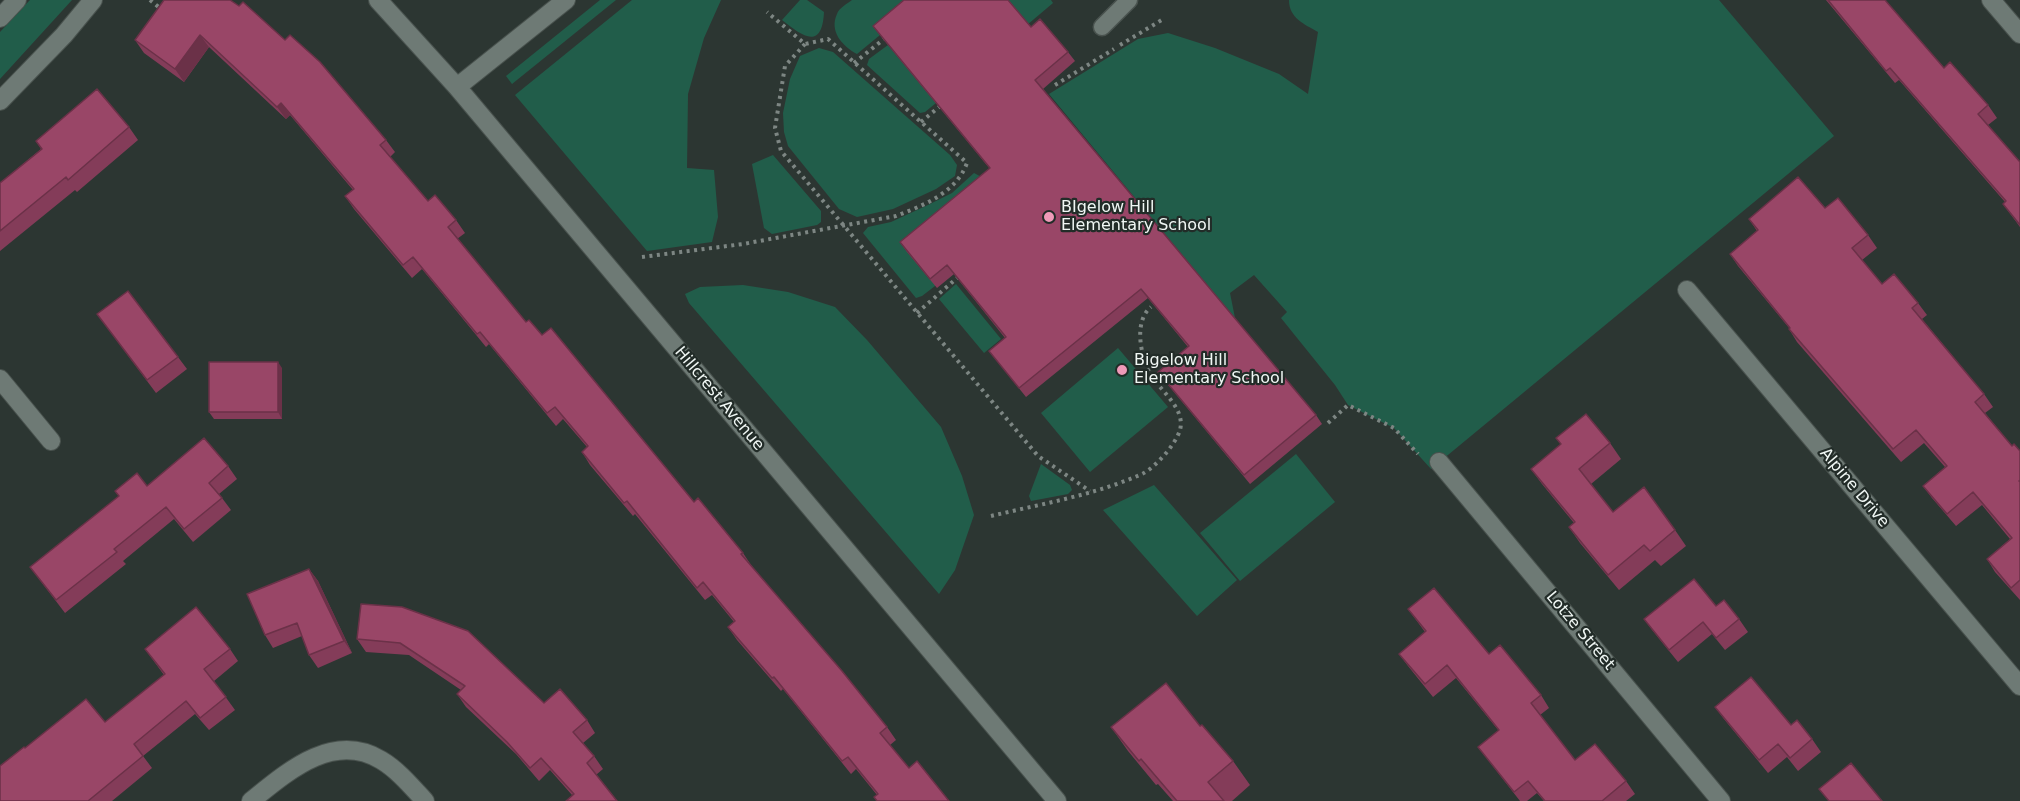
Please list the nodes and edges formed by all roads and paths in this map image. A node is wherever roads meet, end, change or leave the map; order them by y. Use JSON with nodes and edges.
{"nodes":[{"id":1,"x":17,"y":0,"type":"edge"},
{"id":2,"x":93,"y":0,"type":"edge"},
{"id":3,"x":150,"y":0,"type":"edge"},
{"id":4,"x":378,"y":0,"type":"edge"},
{"id":5,"x":566,"y":0,"type":"edge"},
{"id":6,"x":1129,"y":0,"type":"edge"},
{"id":7,"x":1991,"y":0,"type":"edge"},
{"id":8,"x":164,"y":10,"type":"edge"},
{"id":9,"x":767,"y":12,"type":"dead end"},
{"id":10,"x":0,"y":18,"type":"edge"},
{"id":11,"x":1102,"y":27,"type":"dead end"},
{"id":12,"x":2020,"y":34,"type":"edge"},
{"id":13,"x":884,"y":39,"type":"edge"},
{"id":14,"x":805,"y":44,"type":"junction"},
{"id":15,"x":854,"y":63,"type":"junction"},
{"id":16,"x":457,"y":87,"type":"junction"},
{"id":17,"x":0,"y":101,"type":"edge"},
{"id":18,"x":939,"y":107,"type":"edge"},
{"id":19,"x":921,"y":122,"type":"junction"},
{"id":20,"x":842,"y":224,"type":"junction"},
{"id":21,"x":642,"y":257,"type":"dead end"},
{"id":22,"x":957,"y":278,"type":"edge"},
{"id":23,"x":1688,"y":290,"type":"dead end"},
{"id":24,"x":1151,"y":307,"type":"edge"},
{"id":25,"x":917,"y":313,"type":"junction"},
{"id":26,"x":0,"y":379,"type":"edge"},
{"id":27,"x":1328,"y":423,"type":"dead end"},
{"id":28,"x":51,"y":441,"type":"dead end"},
{"id":29,"x":1431,"y":461,"type":"joint"},
{"id":30,"x":1090,"y":491,"type":"junction"},
{"id":31,"x":991,"y":516,"type":"dead end"},
{"id":32,"x":2020,"y":686,"type":"edge"},
{"id":33,"x":251,"y":801,"type":"edge"},
{"id":34,"x":425,"y":801,"type":"edge"},
{"id":35,"x":1057,"y":801,"type":"edge"},
{"id":36,"x":1721,"y":801,"type":"edge"}],
"edges":[{"from":1,"to":10,"type":"street"},
{"from":2,"to":17,"type":"street"},
{"from":3,"to":8,"type":"path"},
{"from":4,"to":16,"type":"street","name":"Hillcrest Avenue"},
{"from":5,"to":16,"type":"street"},
{"from":6,"to":11,"type":"lane"},
{"from":7,"to":12,"type":"street"},
{"from":9,"to":14,"type":"path"},
{"from":13,"to":15,"type":"path"},
{"from":14,"to":15,"type":"path"},
{"from":14,"to":20,"type":"path"},
{"from":15,"to":19,"type":"path"},
{"from":16,"to":35,"type":"street","name":"Hillcrest Avenue"},
{"from":18,"to":19,"type":"path"},
{"from":19,"to":20,"type":"path"},
{"from":20,"to":21,"type":"path"},
{"from":20,"to":25,"type":"path"},
{"from":22,"to":25,"type":"path"},
{"from":23,"to":32,"type":"street","name":"Alpine Drive"},
{"from":24,"to":30,"type":"path"},
{"from":25,"to":30,"type":"path"},
{"from":26,"to":28,"type":"street"},
{"from":27,"to":29,"type":"path"},
{"from":29,"to":36,"type":"street","name":"Lotze Street"},
{"from":30,"to":31,"type":"path"},
{"from":33,"to":34,"type":"street"}]}
